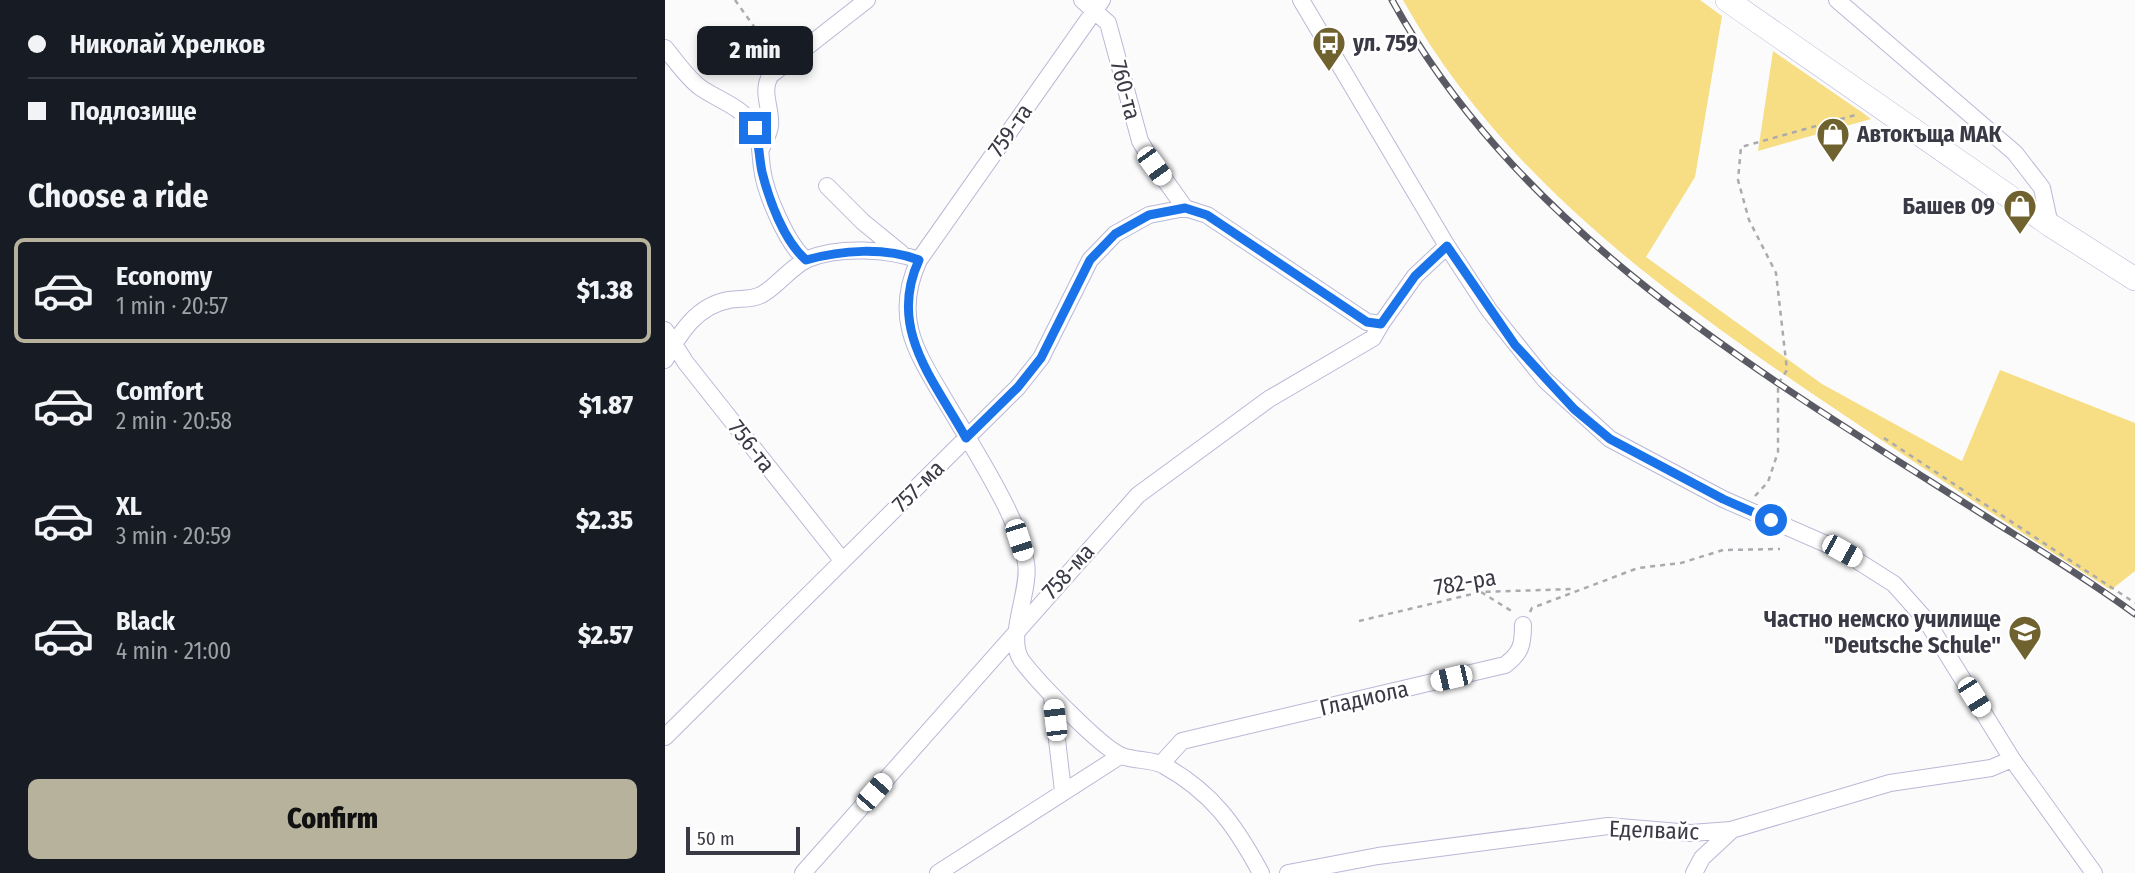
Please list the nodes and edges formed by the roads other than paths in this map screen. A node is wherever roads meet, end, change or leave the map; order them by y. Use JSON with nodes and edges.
{"nodes":[{"id":1,"x":867,"y":0,"type":"edge"},
{"id":2,"x":1081,"y":0,"type":"edge"},
{"id":3,"x":1301,"y":0,"type":"edge"},
{"id":4,"x":1727,"y":0,"type":"edge"},
{"id":5,"x":1837,"y":0,"type":"edge"},
{"id":6,"x":1099,"y":5,"type":"edge"},
{"id":7,"x":665,"y":48,"type":"edge"},
{"id":8,"x":761,"y":149,"type":"junction"},
{"id":9,"x":827,"y":186,"type":"dead end"},
{"id":10,"x":1185,"y":208,"type":"junction"},
{"id":11,"x":2050,"y":225,"type":"junction"},
{"id":12,"x":1447,"y":246,"type":"junction"},
{"id":13,"x":901,"y":253,"type":"junction"},
{"id":14,"x":806,"y":260,"type":"junction"},
{"id":15,"x":919,"y":260,"type":"junction"},
{"id":16,"x":2131,"y":273,"type":"edge"},
{"id":17,"x":1381,"y":324,"type":"junction"},
{"id":18,"x":670,"y":336,"type":"edge"},
{"id":19,"x":665,"y":360,"type":"edge"},
{"id":20,"x":966,"y":438,"type":"junction"},
{"id":21,"x":842,"y":560,"type":"junction"},
{"id":22,"x":1523,"y":625,"type":"road end"},
{"id":23,"x":1017,"y":629,"type":"junction"},
{"id":24,"x":1052,"y":696,"type":"junction"},
{"id":25,"x":665,"y":737,"type":"edge"},
{"id":26,"x":1120,"y":756,"type":"junction"},
{"id":27,"x":2012,"y":759,"type":"junction"},
{"id":28,"x":1161,"y":764,"type":"junction"},
{"id":29,"x":1063,"y":791,"type":"junction"},
{"id":30,"x":1731,"y":830,"type":"junction"},
{"id":31,"x":803,"y":873,"type":"edge"},
{"id":32,"x":938,"y":873,"type":"edge"},
{"id":33,"x":1261,"y":873,"type":"edge"},
{"id":34,"x":1288,"y":873,"type":"edge"},
{"id":35,"x":1694,"y":873,"type":"edge"},
{"id":36,"x":2094,"y":873,"type":"edge"}],
"edges":[{"from":1,"to":8,"type":"street"},
{"from":2,"to":6,"type":"street"},
{"from":3,"to":12,"type":"street"},
{"from":4,"to":11,"type":"highway"},
{"from":5,"to":11,"type":"street"},
{"from":6,"to":10,"type":"street","name":"760-та"},
{"from":6,"to":15,"type":"street","name":"759-та"},
{"from":7,"to":8,"type":"street"},
{"from":8,"to":14,"type":"street"},
{"from":9,"to":13,"type":"street"},
{"from":10,"to":17,"type":"street"},
{"from":10,"to":20,"type":"street","name":"757-ма"},
{"from":11,"to":16,"type":"highway"},
{"from":12,"to":17,"type":"street"},
{"from":12,"to":27,"type":"street"},
{"from":13,"to":14,"type":"street"},
{"from":13,"to":15,"type":"street"},
{"from":14,"to":18,"type":"street"},
{"from":15,"to":20,"type":"street","name":"759-та"},
{"from":17,"to":23,"type":"street","name":"758-ма"},
{"from":18,"to":19,"type":"street"},
{"from":18,"to":21,"type":"street","name":"756-та"},
{"from":20,"to":21,"type":"street","name":"757-ма"},
{"from":20,"to":23,"type":"street","name":"759-та"},
{"from":21,"to":25,"type":"street","name":"757-ма"},
{"from":22,"to":28,"type":"street","name":"Гладиола"},
{"from":23,"to":24,"type":"street"},
{"from":23,"to":31,"type":"street","name":"758-ма"},
{"from":24,"to":26,"type":"street"},
{"from":24,"to":29,"type":"street"},
{"from":26,"to":28,"type":"street"},
{"from":26,"to":29,"type":"street"},
{"from":27,"to":30,"type":"street","name":"Еделвайс"},
{"from":27,"to":36,"type":"street"},
{"from":28,"to":33,"type":"street"},
{"from":29,"to":32,"type":"street"},
{"from":30,"to":34,"type":"street","name":"Еделвайс"},
{"from":30,"to":35,"type":"street"}]}
